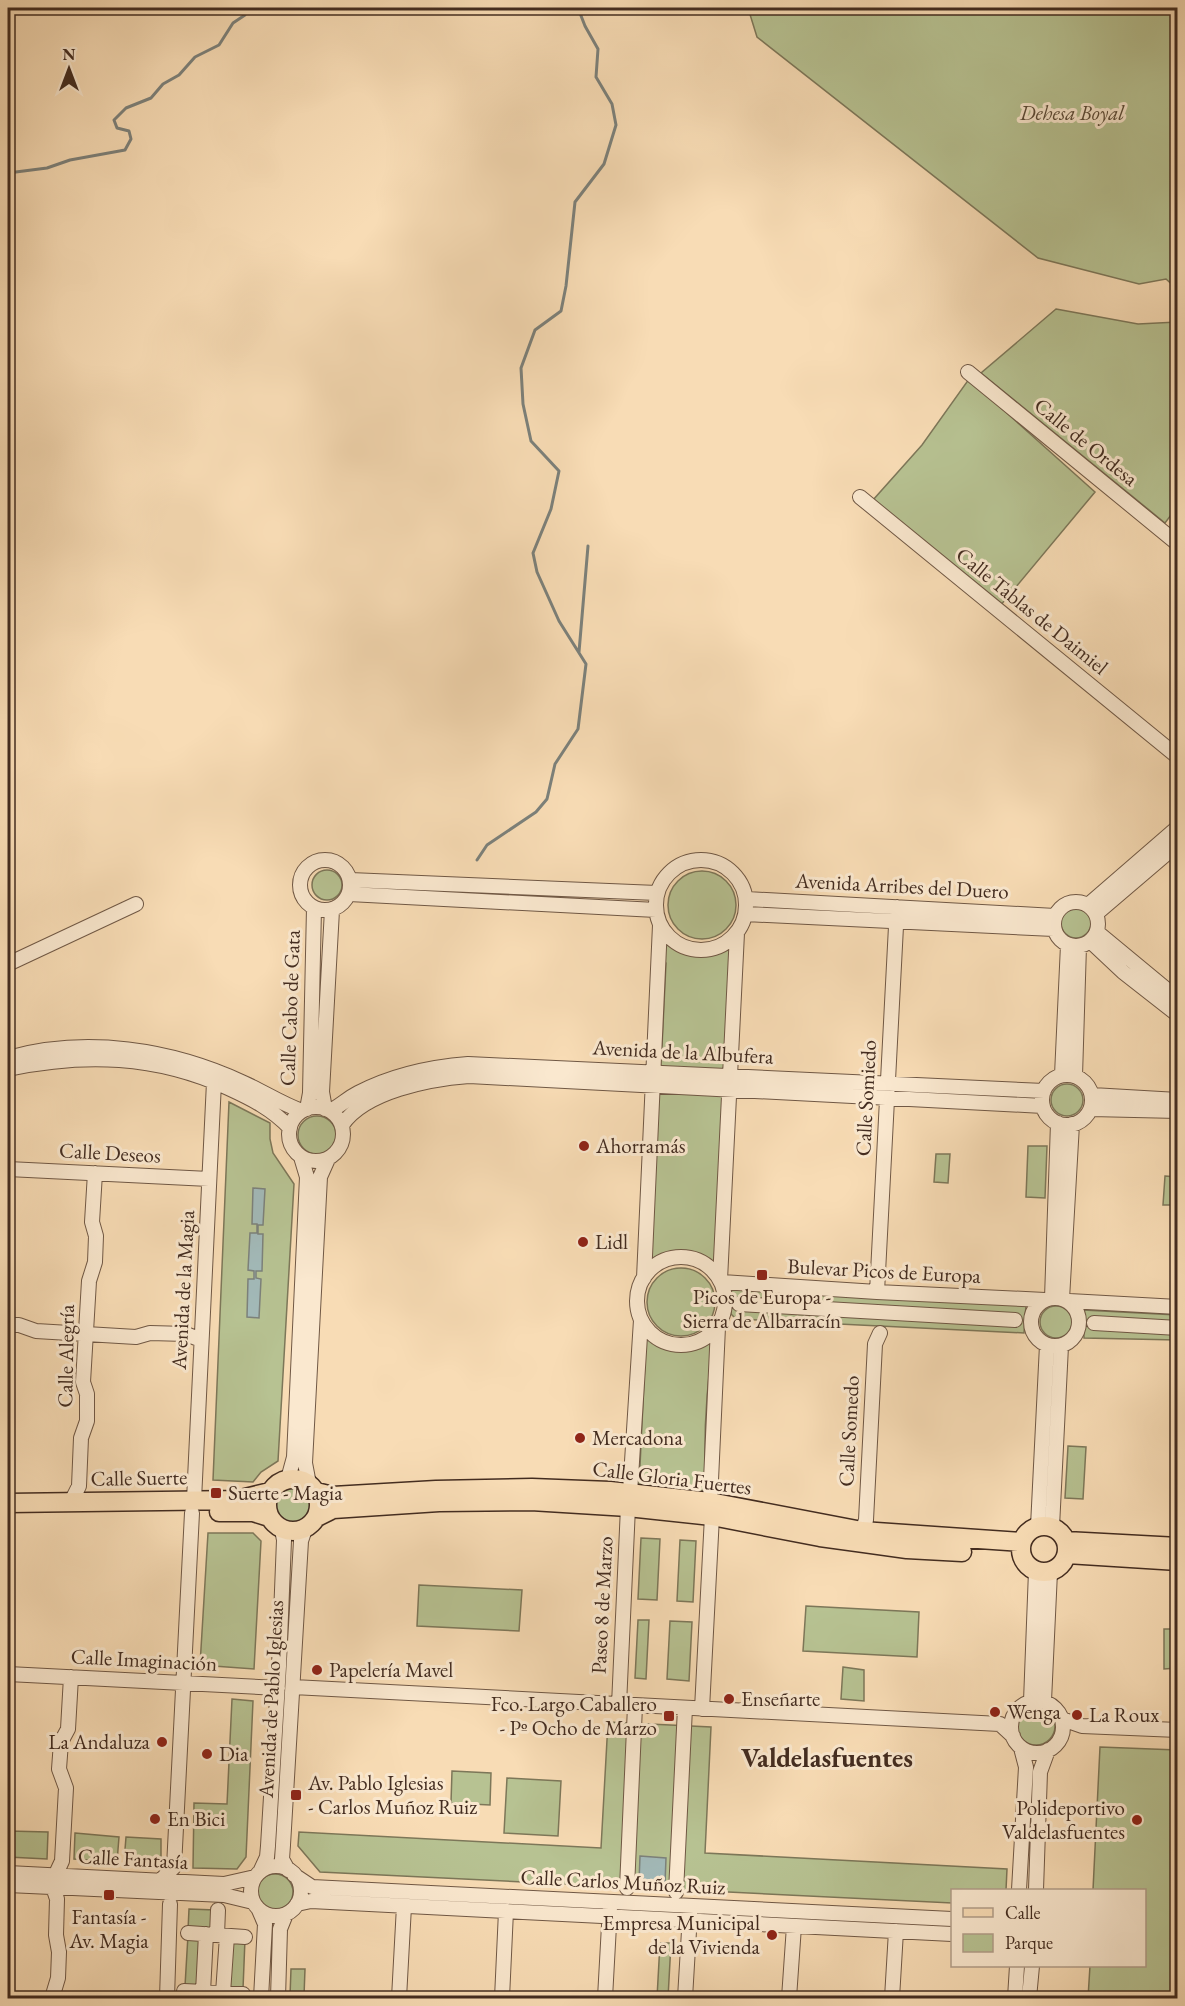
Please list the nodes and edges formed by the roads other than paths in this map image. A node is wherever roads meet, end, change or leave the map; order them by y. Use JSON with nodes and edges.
{"nodes":[{"id":1,"x":968,"y":372,"type":"dead end"},
{"id":2,"x":860,"y":497,"type":"dead end"},
{"id":3,"x":1178,"y":544,"type":"edge"},
{"id":4,"x":1178,"y":757,"type":"edge"},
{"id":5,"x":1178,"y":827,"type":"edge"},
{"id":6,"x":1178,"y":844,"type":"edge"},
{"id":7,"x":350,"y":887,"type":"junction"},
{"id":8,"x":657,"y":893,"type":"junction"},
{"id":9,"x":747,"y":899,"type":"junction"},
{"id":10,"x":136,"y":904,"type":"dead end"},
{"id":11,"x":314,"y":908,"type":"junction"},
{"id":12,"x":332,"y":910,"type":"junction"},
{"id":13,"x":656,"y":910,"type":"junction"},
{"id":14,"x":1092,"y":910,"type":"junction"},
{"id":15,"x":746,"y":914,"type":"junction"},
{"id":16,"x":897,"y":914,"type":"junction"},
{"id":17,"x":1054,"y":923,"type":"junction"},
{"id":18,"x":660,"y":925,"type":"junction"},
{"id":19,"x":737,"y":933,"type":"junction"},
{"id":20,"x":1084,"y":941,"type":"junction"},
{"id":21,"x":8,"y":964,"type":"edge"},
{"id":22,"x":1178,"y":999,"type":"edge"},
{"id":23,"x":1178,"y":1015,"type":"edge"},
{"id":24,"x":8,"y":1058,"type":"edge"},
{"id":25,"x":8,"y":1069,"type":"edge"},
{"id":26,"x":1068,"y":1076,"type":"junction"},
{"id":27,"x":653,"y":1079,"type":"junction"},
{"id":28,"x":214,"y":1082,"type":"junction"},
{"id":29,"x":730,"y":1082,"type":"junction"},
{"id":30,"x":888,"y":1090,"type":"junction"},
{"id":31,"x":1044,"y":1091,"type":"junction"},
{"id":32,"x":1178,"y":1100,"type":"edge"},
{"id":33,"x":1091,"y":1102,"type":"junction"},
{"id":34,"x":1043,"y":1106,"type":"junction"},
{"id":35,"x":305,"y":1110,"type":"junction"},
{"id":36,"x":328,"y":1110,"type":"junction"},
{"id":37,"x":1178,"y":1111,"type":"edge"},
{"id":38,"x":1058,"y":1123,"type":"junction"},
{"id":39,"x":1072,"y":1124,"type":"junction"},
{"id":40,"x":342,"y":1125,"type":"junction"},
{"id":41,"x":290,"y":1128,"type":"junction"},
{"id":42,"x":301,"y":1157,"type":"junction"},
{"id":43,"x":328,"y":1159,"type":"junction"},
{"id":44,"x":8,"y":1169,"type":"edge"},
{"id":45,"x":95,"y":1173,"type":"junction"},
{"id":46,"x":209,"y":1179,"type":"junction"},
{"id":47,"x":644,"y":1278,"type":"junction"},
{"id":48,"x":721,"y":1281,"type":"junction"},
{"id":49,"x":877,"y":1292,"type":"junction"},
{"id":50,"x":1057,"y":1300,"type":"junction"},
{"id":51,"x":740,"y":1304,"type":"dead end"},
{"id":52,"x":1178,"y":1307,"type":"edge"},
{"id":53,"x":641,"y":1320,"type":"junction"},
{"id":54,"x":1015,"y":1320,"type":"dead end"},
{"id":55,"x":1094,"y":1323,"type":"dead end"},
{"id":56,"x":8,"y":1325,"type":"edge"},
{"id":57,"x":718,"y":1327,"type":"junction"},
{"id":58,"x":1178,"y":1328,"type":"edge"},
{"id":59,"x":86,"y":1334,"type":"junction"},
{"id":60,"x":875,"y":1337,"type":"dead end"},
{"id":61,"x":201,"y":1340,"type":"junction"},
{"id":62,"x":1054,"y":1345,"type":"junction"},
{"id":63,"x":288,"y":1479,"type":"junction"},
{"id":64,"x":313,"y":1488,"type":"junction"},
{"id":65,"x":270,"y":1492,"type":"junction"},
{"id":66,"x":629,"y":1499,"type":"junction"},
{"id":67,"x":71,"y":1502,"type":"junction"},
{"id":68,"x":8,"y":1503,"type":"edge"},
{"id":69,"x":193,"y":1506,"type":"junction"},
{"id":70,"x":711,"y":1509,"type":"junction"},
{"id":71,"x":8,"y":1514,"type":"edge"},
{"id":72,"x":276,"y":1523,"type":"junction"},
{"id":73,"x":311,"y":1523,"type":"junction"},
{"id":74,"x":1045,"y":1526,"type":"junction"},
{"id":75,"x":866,"y":1528,"type":"junction"},
{"id":76,"x":1178,"y":1547,"type":"edge"},
{"id":77,"x":1067,"y":1548,"type":"junction"},
{"id":78,"x":1021,"y":1549,"type":"junction"},
{"id":79,"x":1178,"y":1561,"type":"edge"},
{"id":80,"x":1043,"y":1571,"type":"junction"},
{"id":81,"x":8,"y":1674,"type":"edge"},
{"id":82,"x":71,"y":1677,"type":"junction"},
{"id":83,"x":184,"y":1683,"type":"junction"},
{"id":84,"x":293,"y":1687,"type":"junction"},
{"id":85,"x":278,"y":1688,"type":"junction"},
{"id":86,"x":1037,"y":1701,"type":"junction"},
{"id":87,"x":619,"y":1705,"type":"junction"},
{"id":88,"x":635,"y":1706,"type":"junction"},
{"id":89,"x":685,"y":1708,"type":"junction"},
{"id":90,"x":702,"y":1709,"type":"junction"},
{"id":91,"x":1015,"y":1713,"type":"junction"},
{"id":92,"x":1062,"y":1719,"type":"junction"},
{"id":93,"x":1000,"y":1725,"type":"junction"},
{"id":94,"x":1082,"y":1726,"type":"junction"},
{"id":95,"x":1178,"y":1730,"type":"edge"},
{"id":96,"x":1061,"y":1738,"type":"junction"},
{"id":97,"x":1017,"y":1742,"type":"junction"},
{"id":98,"x":1048,"y":1750,"type":"junction"},
{"id":99,"x":174,"y":1867,"type":"junction"},
{"id":100,"x":291,"y":1872,"type":"junction"},
{"id":101,"x":8,"y":1873,"type":"edge"},
{"id":102,"x":257,"y":1874,"type":"junction"},
{"id":103,"x":54,"y":1882,"type":"junction"},
{"id":104,"x":8,"y":1885,"type":"edge"},
{"id":105,"x":160,"y":1887,"type":"junction"},
{"id":106,"x":188,"y":1888,"type":"junction"},
{"id":107,"x":627,"y":1888,"type":"dead end"},
{"id":108,"x":1019,"y":1889,"type":"edge"},
{"id":109,"x":1036,"y":1889,"type":"edge"},
{"id":110,"x":676,"y":1892,"type":"dead end"},
{"id":111,"x":610,"y":1902,"type":"junction"},
{"id":112,"x":170,"y":1904,"type":"junction"},
{"id":113,"x":297,"y":1904,"type":"junction"},
{"id":114,"x":256,"y":1906,"type":"junction"},
{"id":115,"x":404,"y":1906,"type":"junction"},
{"id":116,"x":218,"y":1910,"type":"dead end"},
{"id":117,"x":506,"y":1911,"type":"junction"},
{"id":118,"x":286,"y":1914,"type":"junction"},
{"id":119,"x":690,"y":1914,"type":"junction"},
{"id":120,"x":609,"y":1917,"type":"junction"},
{"id":121,"x":951,"y":1919,"type":"edge"},
{"id":122,"x":794,"y":1926,"type":"junction"},
{"id":123,"x":896,"y":1931,"type":"junction"},
{"id":124,"x":188,"y":1933,"type":"dead end"},
{"id":125,"x":951,"y":1934,"type":"edge"},
{"id":126,"x":217,"y":1935,"type":"junction"},
{"id":127,"x":245,"y":1937,"type":"dead end"},
{"id":128,"x":1017,"y":1967,"type":"edge"},
{"id":129,"x":1032,"y":1967,"type":"edge"},
{"id":130,"x":184,"y":1991,"type":"dead end"},
{"id":131,"x":203,"y":1992,"type":"junction"},
{"id":132,"x":223,"y":1993,"type":"junction"},
{"id":133,"x":243,"y":1994,"type":"dead end"},
{"id":134,"x":52,"y":1998,"type":"edge"},
{"id":135,"x":167,"y":1998,"type":"edge"},
{"id":136,"x":261,"y":1998,"type":"edge"},
{"id":137,"x":278,"y":1998,"type":"edge"},
{"id":138,"x":399,"y":1998,"type":"edge"},
{"id":139,"x":502,"y":1998,"type":"edge"},
{"id":140,"x":604,"y":1998,"type":"edge"},
{"id":141,"x":686,"y":1998,"type":"edge"},
{"id":142,"x":789,"y":1998,"type":"edge"},
{"id":143,"x":892,"y":1998,"type":"edge"},
{"id":144,"x":1014,"y":1998,"type":"edge"},
{"id":145,"x":1029,"y":1998,"type":"edge"}],
"edges":[{"from":1,"to":3,"type":"street","name":"Calle de Ordesa"},
{"from":2,"to":4,"type":"street","name":"Calle Tablas de Daimiel"},
{"from":5,"to":14,"type":"street"},
{"from":6,"to":14,"type":"street"},
{"from":7,"to":8,"type":"street"},
{"from":7,"to":11,"type":"street"},
{"from":7,"to":12,"type":"street"},
{"from":7,"to":13,"type":"street"},
{"from":8,"to":9,"type":"street"},
{"from":8,"to":13,"type":"street"},
{"from":9,"to":15,"type":"street"},
{"from":9,"to":16,"type":"street","name":"Avenida Arribes del Duero"},
{"from":10,"to":21,"type":"street"},
{"from":11,"to":12,"type":"street"},
{"from":11,"to":35,"type":"street","name":"Calle Cabo de Gata"},
{"from":12,"to":36,"type":"street","name":"Calle Cabo de Gata"},
{"from":13,"to":18,"type":"street"},
{"from":14,"to":17,"type":"street"},
{"from":14,"to":20,"type":"street"},
{"from":15,"to":16,"type":"street","name":"Avenida Arribes del Duero"},
{"from":15,"to":19,"type":"street"},
{"from":16,"to":17,"type":"street","name":"Avenida Arribes del Duero"},
{"from":16,"to":30,"type":"street","name":"Calle Somiedo"},
{"from":17,"to":20,"type":"street"},
{"from":18,"to":19,"type":"street"},
{"from":18,"to":27,"type":"street"},
{"from":19,"to":29,"type":"street"},
{"from":20,"to":22,"type":"street"},
{"from":20,"to":23,"type":"street"},
{"from":20,"to":26,"type":"street"},
{"from":24,"to":35,"type":"street"},
{"from":25,"to":28,"type":"street"},
{"from":26,"to":31,"type":"street"},
{"from":26,"to":33,"type":"street"},
{"from":27,"to":29,"type":"street","name":"Avenida de la Albufera"},
{"from":27,"to":36,"type":"street","name":"Avenida de la Albufera"},
{"from":27,"to":40,"type":"street","name":"Avenida de la Albufera"},
{"from":27,"to":47,"type":"street"},
{"from":28,"to":41,"type":"street"},
{"from":28,"to":46,"type":"street","name":"Avenida de la Magia"},
{"from":29,"to":30,"type":"street","name":"Avenida de la Albufera"},
{"from":29,"to":48,"type":"street"},
{"from":30,"to":31,"type":"street","name":"Avenida de la Albufera"},
{"from":30,"to":34,"type":"street","name":"Avenida de la Albufera"},
{"from":30,"to":49,"type":"street","name":"Calle Somiedo"},
{"from":31,"to":34,"type":"street"},
{"from":32,"to":33,"type":"street"},
{"from":33,"to":37,"type":"street"},
{"from":33,"to":39,"type":"street"},
{"from":34,"to":38,"type":"street"},
{"from":35,"to":36,"type":"street"},
{"from":35,"to":41,"type":"street"},
{"from":36,"to":40,"type":"street"},
{"from":38,"to":39,"type":"street"},
{"from":38,"to":50,"type":"street"},
{"from":39,"to":50,"type":"street"},
{"from":40,"to":43,"type":"street"},
{"from":41,"to":42,"type":"street"},
{"from":42,"to":43,"type":"street"},
{"from":42,"to":63,"type":"street"},
{"from":43,"to":64,"type":"street"},
{"from":44,"to":45,"type":"street","name":"Calle Deseos"},
{"from":45,"to":46,"type":"street","name":"Calle Deseos"},
{"from":45,"to":59,"type":"street","name":"Calle Alegría"},
{"from":46,"to":61,"type":"street","name":"Avenida de la Magia"},
{"from":47,"to":48,"type":"street"},
{"from":47,"to":53,"type":"street"},
{"from":48,"to":49,"type":"street","name":"Bulevar Picos de Europa"},
{"from":48,"to":57,"type":"street"},
{"from":49,"to":50,"type":"street","name":"Bulevar Picos de Europa"},
{"from":50,"to":52,"type":"street","name":"Bulevar Picos de Europa"},
{"from":50,"to":62,"type":"street"},
{"from":50,"to":62,"type":"street"},
{"from":51,"to":54,"type":"street","name":"Bulevar Picos de Europa"},
{"from":53,"to":57,"type":"street"},
{"from":53,"to":66,"type":"street","name":"Paseo 8 de Marzo"},
{"from":55,"to":58,"type":"street"},
{"from":56,"to":59,"type":"street"},
{"from":57,"to":70,"type":"street"},
{"from":59,"to":61,"type":"street"},
{"from":59,"to":67,"type":"street","name":"Calle Alegría"},
{"from":60,"to":75,"type":"street","name":"Calle Somedo"},
{"from":61,"to":69,"type":"street","name":"Avenida de la Magia"},
{"from":62,"to":74,"type":"street"},
{"from":63,"to":64,"type":"main road"},
{"from":63,"to":65,"type":"main road"},
{"from":64,"to":66,"type":"main road","name":"Calle Gloria Fuertes"},
{"from":64,"to":73,"type":"main road"},
{"from":65,"to":69,"type":"main road","name":"Calle Suerte"},
{"from":65,"to":72,"type":"main road"},
{"from":66,"to":70,"type":"main road","name":"Calle Gloria Fuertes"},
{"from":66,"to":73,"type":"main road","name":"Calle Gloria Fuertes"},
{"from":66,"to":87,"type":"street","name":"Paseo 8 de Marzo"},
{"from":67,"to":68,"type":"main road","name":"Calle Suerte"},
{"from":67,"to":69,"type":"main road","name":"Calle Suerte"},
{"from":69,"to":71,"type":"main road","name":"Calle Suerte"},
{"from":69,"to":72,"type":"main road","name":"Calle Suerte"},
{"from":69,"to":83,"type":"street","name":"Avenida de la Magia"},
{"from":70,"to":75,"type":"main road","name":"Calle Gloria Fuertes"},
{"from":70,"to":78,"type":"main road","name":"Calle Gloria Fuertes"},
{"from":70,"to":90,"type":"street"},
{"from":72,"to":73,"type":"main road"},
{"from":72,"to":85,"type":"street","name":"Avenida de Pablo Iglesias"},
{"from":73,"to":84,"type":"street","name":"Avenida de Pablo Iglesias"},
{"from":74,"to":77,"type":"main road"},
{"from":74,"to":78,"type":"main road"},
{"from":75,"to":78,"type":"main road","name":"Calle Gloria Fuertes"},
{"from":76,"to":77,"type":"main road"},
{"from":77,"to":79,"type":"main road"},
{"from":77,"to":80,"type":"main road"},
{"from":78,"to":80,"type":"main road"},
{"from":80,"to":86,"type":"street"},
{"from":81,"to":82,"type":"street","name":"Calle Imaginación"},
{"from":82,"to":83,"type":"street","name":"Calle Imaginación"},
{"from":82,"to":103,"type":"street"},
{"from":83,"to":85,"type":"street","name":"Calle Imaginación"},
{"from":83,"to":99,"type":"street","name":"Avenida de la Magia"},
{"from":84,"to":87,"type":"street"},
{"from":84,"to":100,"type":"street","name":"Avenida de Pablo Iglesias"},
{"from":85,"to":102,"type":"street","name":"Avenida de Pablo Iglesias"},
{"from":86,"to":91,"type":"street"},
{"from":86,"to":92,"type":"street"},
{"from":87,"to":88,"type":"street"},
{"from":88,"to":89,"type":"street"},
{"from":88,"to":107,"type":"street"},
{"from":89,"to":90,"type":"street"},
{"from":89,"to":110,"type":"street"},
{"from":90,"to":93,"type":"street"},
{"from":91,"to":93,"type":"street"},
{"from":91,"to":97,"type":"street"},
{"from":92,"to":94,"type":"street"},
{"from":92,"to":96,"type":"street"},
{"from":93,"to":97,"type":"street"},
{"from":94,"to":95,"type":"street"},
{"from":94,"to":96,"type":"street"},
{"from":96,"to":98,"type":"street"},
{"from":97,"to":98,"type":"street"},
{"from":97,"to":108,"type":"street"},
{"from":98,"to":109,"type":"street"},
{"from":99,"to":105,"type":"street"},
{"from":99,"to":106,"type":"street"},
{"from":100,"to":102,"type":"street"},
{"from":100,"to":111,"type":"street","name":"Calle Carlos Muñoz Ruiz"},
{"from":100,"to":113,"type":"street"},
{"from":101,"to":103,"type":"street","name":"Calle Fantasía"},
{"from":102,"to":106,"type":"street","name":"Calle Fantasía"},
{"from":102,"to":114,"type":"street"},
{"from":103,"to":104,"type":"street","name":"Calle Fantasía"},
{"from":103,"to":105,"type":"street","name":"Calle Fantasía"},
{"from":103,"to":134,"type":"street"},
{"from":105,"to":106,"type":"street","name":"Calle Fantasía"},
{"from":105,"to":112,"type":"street"},
{"from":106,"to":112,"type":"street"},
{"from":106,"to":114,"type":"street","name":"Calle Fantasía"},
{"from":111,"to":119,"type":"street","name":"Calle Carlos Muñoz Ruiz"},
{"from":111,"to":120,"type":"street"},
{"from":112,"to":135,"type":"street"},
{"from":113,"to":115,"type":"street","name":"Calle Carlos Muñoz Ruiz"},
{"from":113,"to":118,"type":"street"},
{"from":114,"to":118,"type":"street"},
{"from":114,"to":136,"type":"street"},
{"from":115,"to":117,"type":"street","name":"Calle Carlos Muñoz Ruiz"},
{"from":115,"to":138,"type":"street"},
{"from":116,"to":126,"type":"street"},
{"from":117,"to":120,"type":"street","name":"Calle Carlos Muñoz Ruiz"},
{"from":117,"to":139,"type":"street"},
{"from":118,"to":137,"type":"street"},
{"from":119,"to":120,"type":"street","name":"Calle Carlos Muñoz Ruiz"},
{"from":119,"to":121,"type":"street","name":"Calle Carlos Muñoz Ruiz"},
{"from":119,"to":122,"type":"street","name":"Calle Carlos Muñoz Ruiz"},
{"from":119,"to":141,"type":"street"},
{"from":120,"to":140,"type":"street"},
{"from":122,"to":123,"type":"street","name":"Calle Carlos Muñoz Ruiz"},
{"from":122,"to":142,"type":"street"},
{"from":123,"to":125,"type":"street","name":"Calle Carlos Muñoz Ruiz"},
{"from":123,"to":143,"type":"street"},
{"from":124,"to":126,"type":"street"},
{"from":126,"to":127,"type":"street"},
{"from":126,"to":131,"type":"street"},
{"from":126,"to":132,"type":"street"},
{"from":128,"to":144,"type":"street"},
{"from":129,"to":145,"type":"street"},
{"from":130,"to":131,"type":"street"},
{"from":131,"to":132,"type":"street"},
{"from":132,"to":133,"type":"street"}]}
